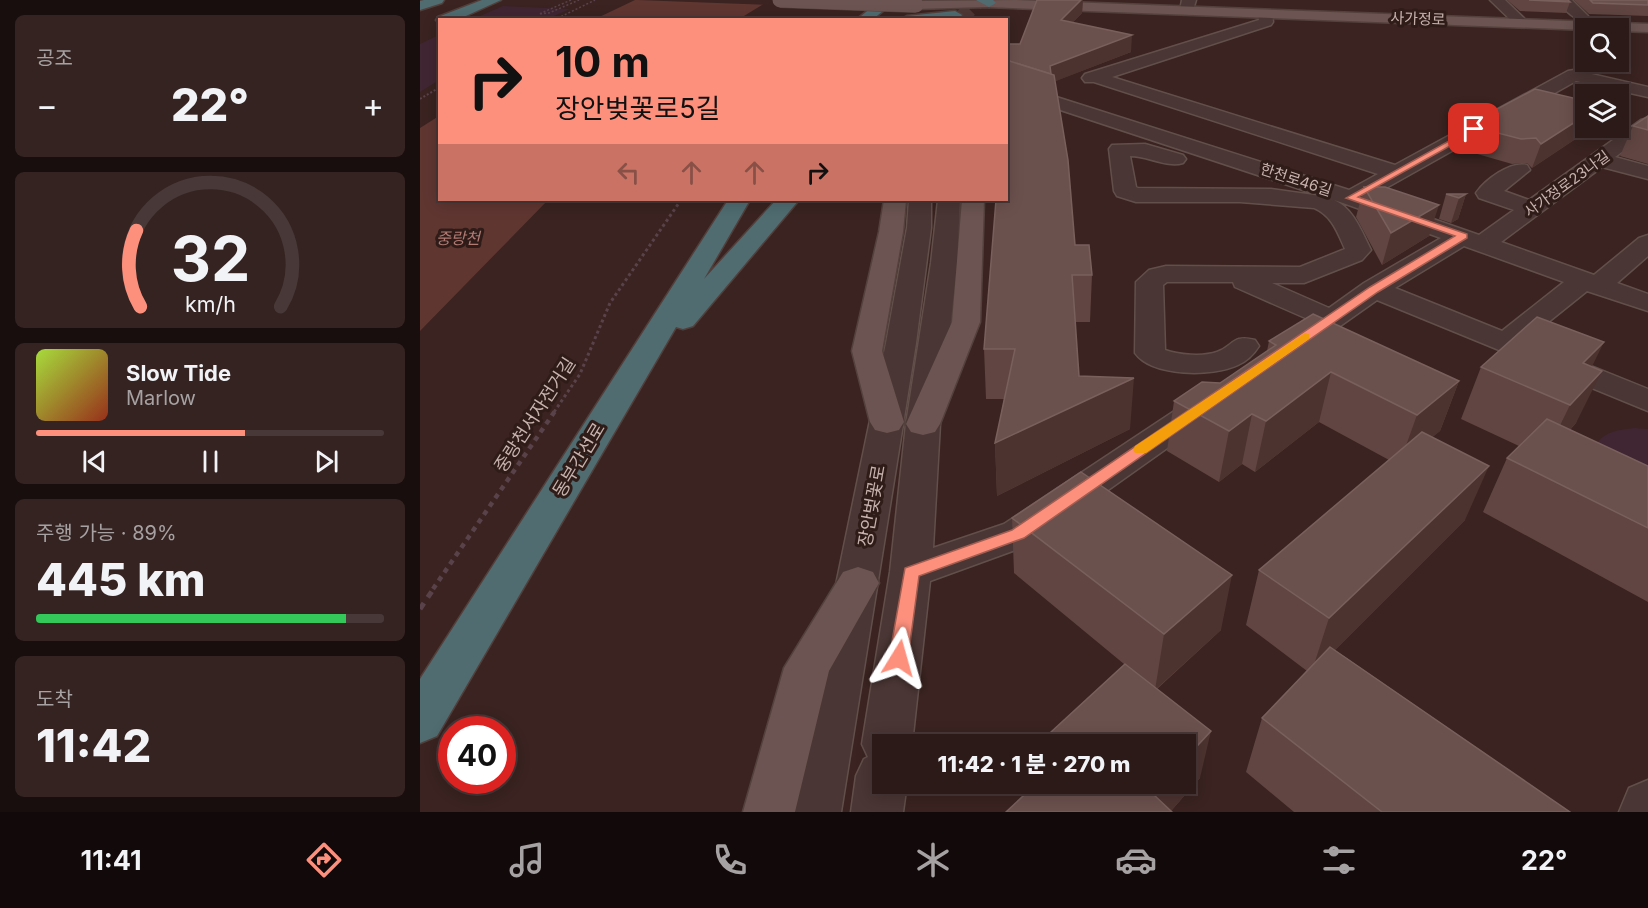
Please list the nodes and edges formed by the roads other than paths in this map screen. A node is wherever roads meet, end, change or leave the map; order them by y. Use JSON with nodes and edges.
{"nodes":[{"id":1,"x":436,"y":0,"type":"edge"},
{"id":2,"x":494,"y":0,"type":"edge"},
{"id":3,"x":780,"y":0,"type":"edge"},
{"id":4,"x":889,"y":0,"type":"edge"},
{"id":5,"x":958,"y":0,"type":"edge"},
{"id":6,"x":1497,"y":0,"type":"edge"},
{"id":7,"x":990,"y":1,"type":"edge"},
{"id":8,"x":1566,"y":2,"type":"edge"},
{"id":9,"x":1102,"y":4,"type":"edge"},
{"id":10,"x":1188,"y":5,"type":"edge"},
{"id":11,"x":420,"y":6,"type":"edge"},
{"id":12,"x":1265,"y":14,"type":"junction"},
{"id":13,"x":1581,"y":16,"type":"dead end"},
{"id":14,"x":952,"y":17,"type":"edge"},
{"id":15,"x":998,"y":17,"type":"dead end"},
{"id":16,"x":447,"y":18,"type":"edge"},
{"id":17,"x":866,"y":18,"type":"edge"},
{"id":18,"x":937,"y":18,"type":"edge"},
{"id":19,"x":1523,"y":24,"type":"junction"},
{"id":20,"x":1648,"y":28,"type":"edge"},
{"id":21,"x":1095,"y":77,"type":"junction"},
{"id":22,"x":1008,"y":87,"type":"edge"},
{"id":23,"x":1648,"y":92,"type":"edge"},
{"id":24,"x":1036,"y":95,"type":"junction"},
{"id":25,"x":1008,"y":103,"type":"edge"},
{"id":26,"x":1648,"y":123,"type":"edge"},
{"id":27,"x":1176,"y":159,"type":"dead end"},
{"id":28,"x":1601,"y":160,"type":"junction"},
{"id":29,"x":1263,"y":169,"type":"junction"},
{"id":30,"x":1519,"y":170,"type":"dead end"},
{"id":31,"x":1394,"y":172,"type":"junction"},
{"id":32,"x":1648,"y":173,"type":"edge"},
{"id":33,"x":1232,"y":196,"type":"junction"},
{"id":34,"x":1351,"y":198,"type":"junction"},
{"id":35,"x":738,"y":201,"type":"edge"},
{"id":36,"x":787,"y":201,"type":"edge"},
{"id":37,"x":895,"y":201,"type":"edge"},
{"id":38,"x":920,"y":201,"type":"edge"},
{"id":39,"x":949,"y":201,"type":"edge"},
{"id":40,"x":973,"y":201,"type":"edge"},
{"id":41,"x":1533,"y":209,"type":"junction"},
{"id":42,"x":1474,"y":240,"type":"junction"},
{"id":43,"x":1648,"y":243,"type":"edge"},
{"id":44,"x":1232,"y":275,"type":"junction"},
{"id":45,"x":1591,"y":283,"type":"junction"},
{"id":46,"x":1374,"y":289,"type":"junction"},
{"id":47,"x":1648,"y":303,"type":"edge"},
{"id":48,"x":1331,"y":319,"type":"junction"},
{"id":49,"x":1505,"y":343,"type":"junction"},
{"id":50,"x":1244,"y":346,"type":"dead end"},
{"id":51,"x":623,"y":389,"type":"junction"},
{"id":52,"x":1648,"y":401,"type":"edge"},
{"id":53,"x":887,"y":422,"type":"junction"},
{"id":54,"x":923,"y":424,"type":"junction"},
{"id":55,"x":911,"y":572,"type":"junction"},
{"id":56,"x":858,"y":583,"type":"junction"},
{"id":57,"x":420,"y":721,"type":"edge"},
{"id":58,"x":887,"y":734,"type":"edge"},
{"id":59,"x":880,"y":794,"type":"edge"},
{"id":60,"x":1648,"y":806,"type":"edge"},
{"id":61,"x":769,"y":812,"type":"edge"},
{"id":62,"x":815,"y":812,"type":"edge"},
{"id":63,"x":877,"y":812,"type":"edge"},
{"id":64,"x":1645,"y":812,"type":"edge"}],
"edges":[{"from":1,"to":11,"type":"highway"},
{"from":2,"to":16,"type":"highway"},
{"from":3,"to":7,"type":"main road","name":"사가정로","bridge":true},
{"from":4,"to":17,"type":"highway"},
{"from":5,"to":7,"type":"main road","name":"사가정로"},
{"from":6,"to":19,"type":"street"},
{"from":7,"to":9,"type":"main road","name":"사가정로"},
{"from":7,"to":14,"type":"main road"},
{"from":7,"to":15,"type":"main road"},
{"from":8,"to":13,"type":"street"},
{"from":9,"to":10,"type":"main road","name":"사가정로"},
{"from":10,"to":12,"type":"main road","name":"사가정로"},
{"from":12,"to":19,"type":"main road","name":"사가정로"},
{"from":12,"to":21,"type":"street"},
{"from":14,"to":18,"type":"highway"},
{"from":19,"to":20,"type":"main road","name":"사가정로"},
{"from":21,"to":24,"type":"street"},
{"from":21,"to":31,"type":"street"},
{"from":22,"to":24,"type":"street","name":"한천로46길"},
{"from":23,"to":31,"type":"street"},
{"from":24,"to":25,"type":"street"},
{"from":24,"to":29,"type":"street","name":"한천로46길"},
{"from":26,"to":28,"type":"street","name":"사가정로23나길"},
{"from":27,"to":33,"type":"street"},
{"from":28,"to":32,"type":"street"},
{"from":28,"to":41,"type":"street","name":"사가정로23나길"},
{"from":29,"to":33,"type":"street"},
{"from":29,"to":34,"type":"street","name":"한천로46길"},
{"from":30,"to":41,"type":"street"},
{"from":31,"to":34,"type":"street"},
{"from":33,"to":44,"type":"street"},
{"from":34,"to":42,"type":"street","name":"한천로46길"},
{"from":35,"to":51,"type":"highway","name":"동부간선로"},
{"from":36,"to":51,"type":"highway"},
{"from":37,"to":53,"type":"main road"},
{"from":38,"to":53,"type":"street","name":"장안벚꽃로"},
{"from":39,"to":54,"type":"street"},
{"from":40,"to":54,"type":"main road"},
{"from":41,"to":42,"type":"street","name":"사가정로23나길"},
{"from":42,"to":45,"type":"street","name":"한천로46길"},
{"from":42,"to":46,"type":"street","name":"사가정로23나길"},
{"from":43,"to":45,"type":"street"},
{"from":44,"to":48,"type":"street"},
{"from":44,"to":50,"type":"street"},
{"from":45,"to":47,"type":"street","name":"한천로46길"},
{"from":45,"to":49,"type":"street"},
{"from":46,"to":48,"type":"street","name":"사가정로23나길"},
{"from":46,"to":49,"type":"street"},
{"from":48,"to":55,"type":"street","name":"사가정로23나길"},
{"from":49,"to":52,"type":"street"},
{"from":51,"to":57,"type":"highway","name":"동부간선로"},
{"from":53,"to":56,"type":"street","name":"장안벚꽃로"},
{"from":54,"to":55,"type":"street"},
{"from":55,"to":58,"type":"street"},
{"from":56,"to":61,"type":"main road"},
{"from":56,"to":62,"type":"street","name":"장안벚꽃로"},
{"from":59,"to":63,"type":"street"},
{"from":60,"to":64,"type":"street"}]}
